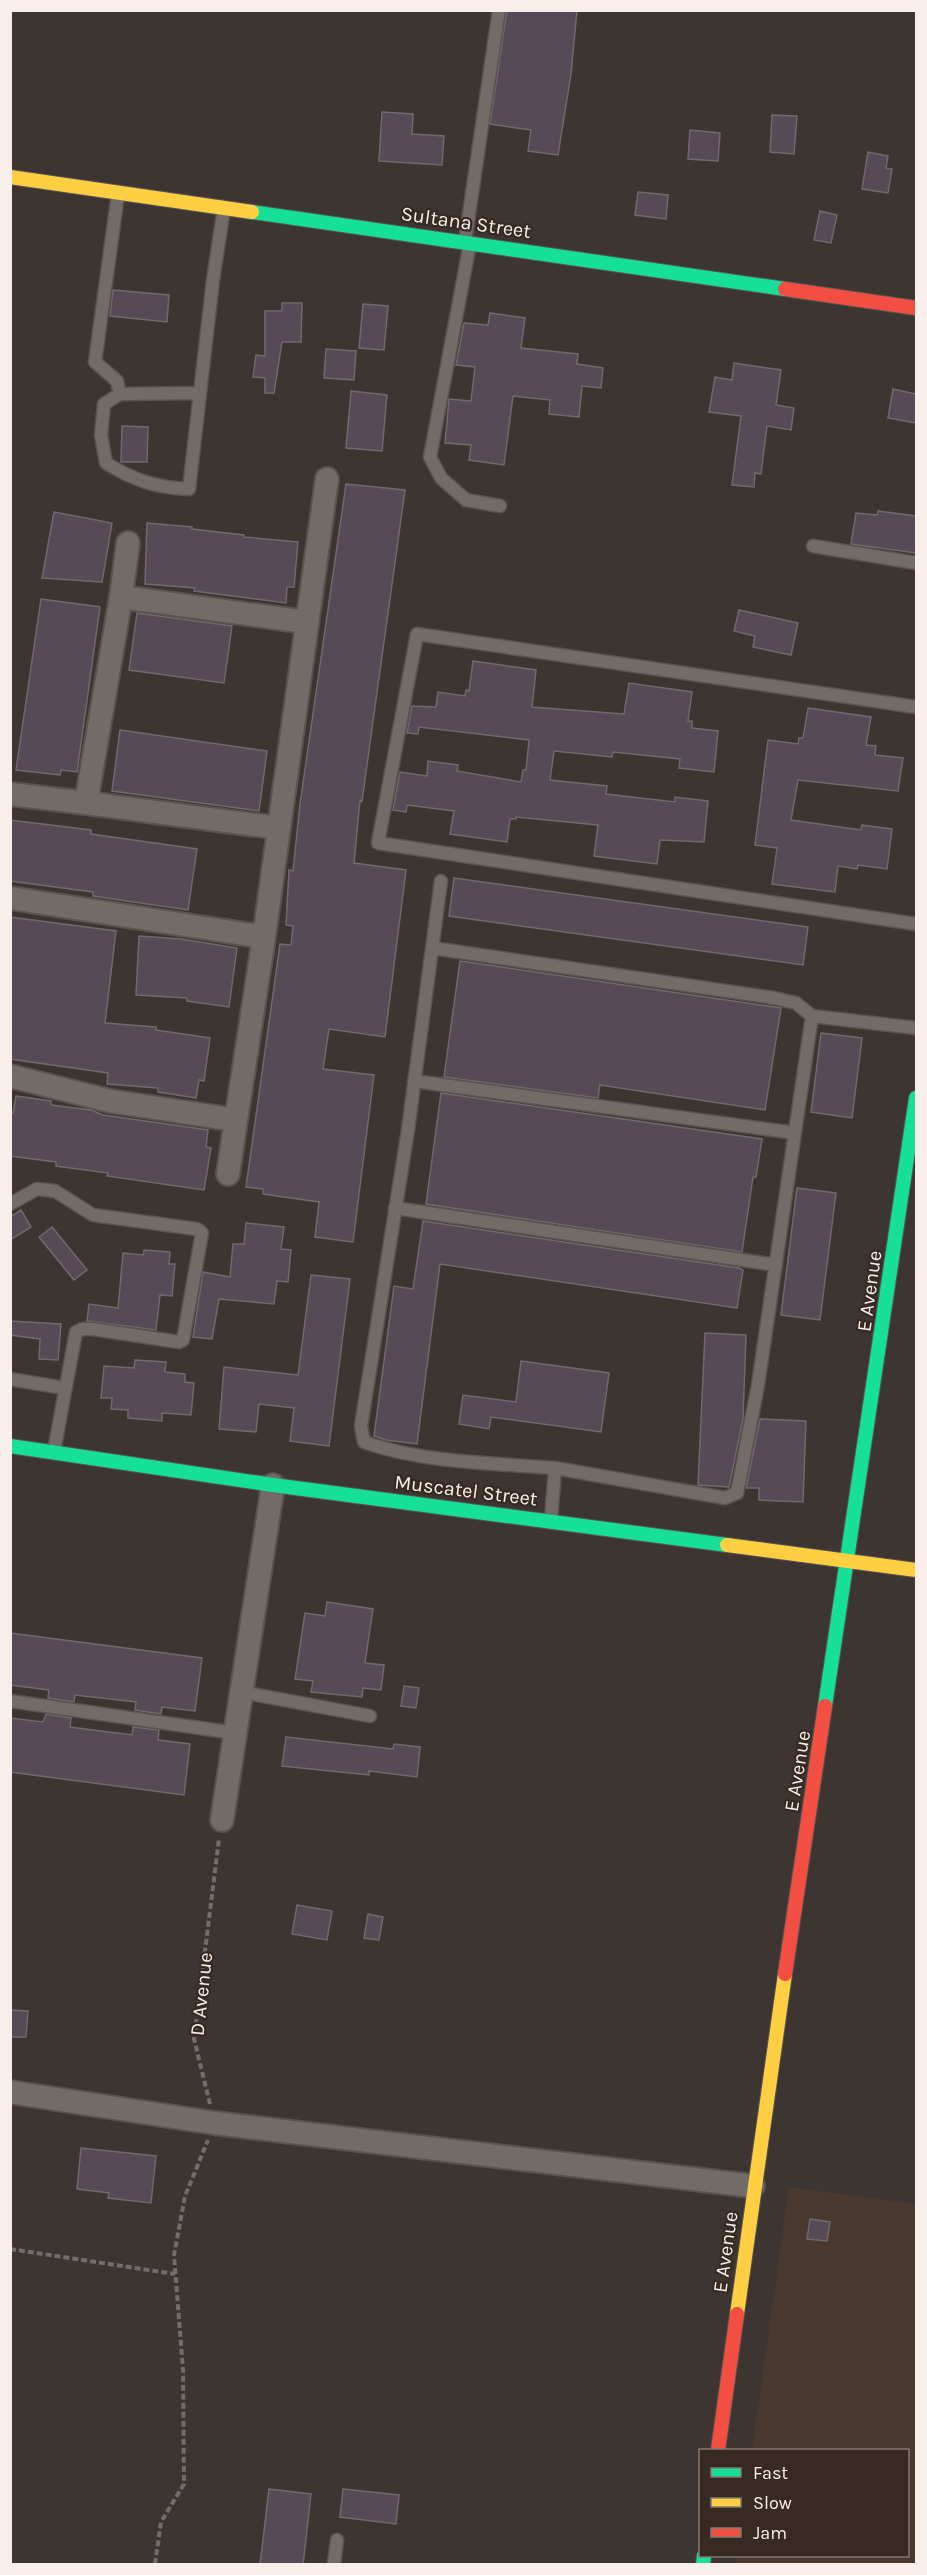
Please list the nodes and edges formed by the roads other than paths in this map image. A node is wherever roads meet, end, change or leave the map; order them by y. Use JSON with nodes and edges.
{"nodes":[{"id":1,"x":499,"y":10,"type":"edge"},
{"id":2,"x":10,"y":177,"type":"edge"},
{"id":3,"x":119,"y":192,"type":"junction"},
{"id":4,"x":225,"y":207,"type":"junction"},
{"id":5,"x":468,"y":242,"type":"junction"},
{"id":6,"x":916,"y":308,"type":"edge"},
{"id":7,"x":199,"y":393,"type":"junction"},
{"id":8,"x":120,"y":394,"type":"junction"},
{"id":9,"x":327,"y":479,"type":"dead end"},
{"id":10,"x":501,"y":506,"type":"dead end"},
{"id":11,"x":128,"y":543,"type":"dead end"},
{"id":12,"x":813,"y":546,"type":"dead end"},
{"id":13,"x":916,"y":563,"type":"edge"},
{"id":14,"x":121,"y":597,"type":"junction"},
{"id":15,"x":306,"y":622,"type":"junction"},
{"id":16,"x":913,"y":706,"type":"edge"},
{"id":17,"x":10,"y":794,"type":"edge"},
{"id":18,"x":86,"y":803,"type":"junction"},
{"id":19,"x":279,"y":828,"type":"junction"},
{"id":20,"x":441,"y":881,"type":"dead end"},
{"id":21,"x":10,"y":898,"type":"edge"},
{"id":22,"x":916,"y":924,"type":"edge"},
{"id":23,"x":264,"y":937,"type":"junction"},
{"id":24,"x":432,"y":948,"type":"junction"},
{"id":25,"x":812,"y":1016,"type":"junction"},
{"id":26,"x":916,"y":1028,"type":"edge"},
{"id":27,"x":10,"y":1076,"type":"edge"},
{"id":28,"x":414,"y":1081,"type":"junction"},
{"id":29,"x":916,"y":1098,"type":"edge"},
{"id":30,"x":236,"y":1120,"type":"junction"},
{"id":31,"x":795,"y":1133,"type":"junction"},
{"id":32,"x":228,"y":1174,"type":"dead end"},
{"id":33,"x":10,"y":1204,"type":"edge"},
{"id":34,"x":395,"y":1208,"type":"junction"},
{"id":35,"x":776,"y":1265,"type":"junction"},
{"id":36,"x":10,"y":1379,"type":"edge"},
{"id":37,"x":64,"y":1388,"type":"junction"},
{"id":38,"x":10,"y":1446,"type":"edge"},
{"id":39,"x":54,"y":1452,"type":"junction"},
{"id":40,"x":555,"y":1468,"type":"junction"},
{"id":41,"x":273,"y":1485,"type":"junction"},
{"id":42,"x":551,"y":1521,"type":"junction"},
{"id":43,"x":850,"y":1560,"type":"junction"},
{"id":44,"x":916,"y":1570,"type":"edge"},
{"id":45,"x":241,"y":1692,"type":"junction"},
{"id":46,"x":10,"y":1701,"type":"edge"},
{"id":47,"x":370,"y":1716,"type":"dead end"},
{"id":48,"x":235,"y":1733,"type":"junction"},
{"id":49,"x":222,"y":1820,"type":"road end"},
{"id":50,"x":10,"y":2092,"type":"edge"},
{"id":51,"x":753,"y":2186,"type":"junction"},
{"id":52,"x":718,"y":2449,"type":"edge"},
{"id":53,"x":337,"y":2540,"type":"dead end"},
{"id":54,"x":334,"y":2565,"type":"edge"}],
"edges":[{"from":1,"to":5,"type":"lane"},
{"from":2,"to":3,"type":"street","name":"Sultana Street"},
{"from":3,"to":4,"type":"street","name":"Sultana Street"},
{"from":3,"to":8,"type":"lane"},
{"from":4,"to":5,"type":"street","name":"Sultana Street"},
{"from":4,"to":7,"type":"lane"},
{"from":5,"to":6,"type":"street","name":"Sultana Street"},
{"from":5,"to":10,"type":"lane"},
{"from":7,"to":8,"type":"lane"},
{"from":7,"to":8,"type":"lane"},
{"from":9,"to":15,"type":"street"},
{"from":11,"to":14,"type":"street"},
{"from":12,"to":13,"type":"lane"},
{"from":14,"to":15,"type":"street"},
{"from":14,"to":18,"type":"street"},
{"from":15,"to":19,"type":"street"},
{"from":16,"to":22,"type":"lane"},
{"from":17,"to":18,"type":"street"},
{"from":18,"to":19,"type":"street"},
{"from":19,"to":23,"type":"street"},
{"from":20,"to":24,"type":"lane"},
{"from":21,"to":23,"type":"street"},
{"from":23,"to":30,"type":"street"},
{"from":24,"to":25,"type":"lane"},
{"from":24,"to":28,"type":"lane"},
{"from":25,"to":26,"type":"lane"},
{"from":25,"to":31,"type":"lane"},
{"from":27,"to":30,"type":"street"},
{"from":28,"to":31,"type":"lane"},
{"from":28,"to":34,"type":"lane"},
{"from":29,"to":43,"type":"street","name":"E Avenue"},
{"from":30,"to":32,"type":"street"},
{"from":31,"to":35,"type":"lane"},
{"from":33,"to":37,"type":"lane"},
{"from":34,"to":35,"type":"lane"},
{"from":34,"to":40,"type":"lane"},
{"from":35,"to":40,"type":"lane"},
{"from":36,"to":37,"type":"lane"},
{"from":37,"to":39,"type":"lane"},
{"from":38,"to":39,"type":"street","name":"Muscatel Street"},
{"from":39,"to":41,"type":"street","name":"Muscatel Street"},
{"from":40,"to":42,"type":"lane"},
{"from":41,"to":42,"type":"street","name":"Muscatel Street"},
{"from":41,"to":45,"type":"street"},
{"from":42,"to":43,"type":"street","name":"Muscatel Street"},
{"from":43,"to":44,"type":"street","name":"Muscatel Street"},
{"from":43,"to":51,"type":"street","name":"E Avenue"},
{"from":45,"to":47,"type":"lane"},
{"from":45,"to":48,"type":"street"},
{"from":46,"to":48,"type":"lane"},
{"from":48,"to":49,"type":"street"},
{"from":50,"to":51,"type":"street"},
{"from":51,"to":52,"type":"street","name":"E Avenue"},
{"from":53,"to":54,"type":"lane"}]}
